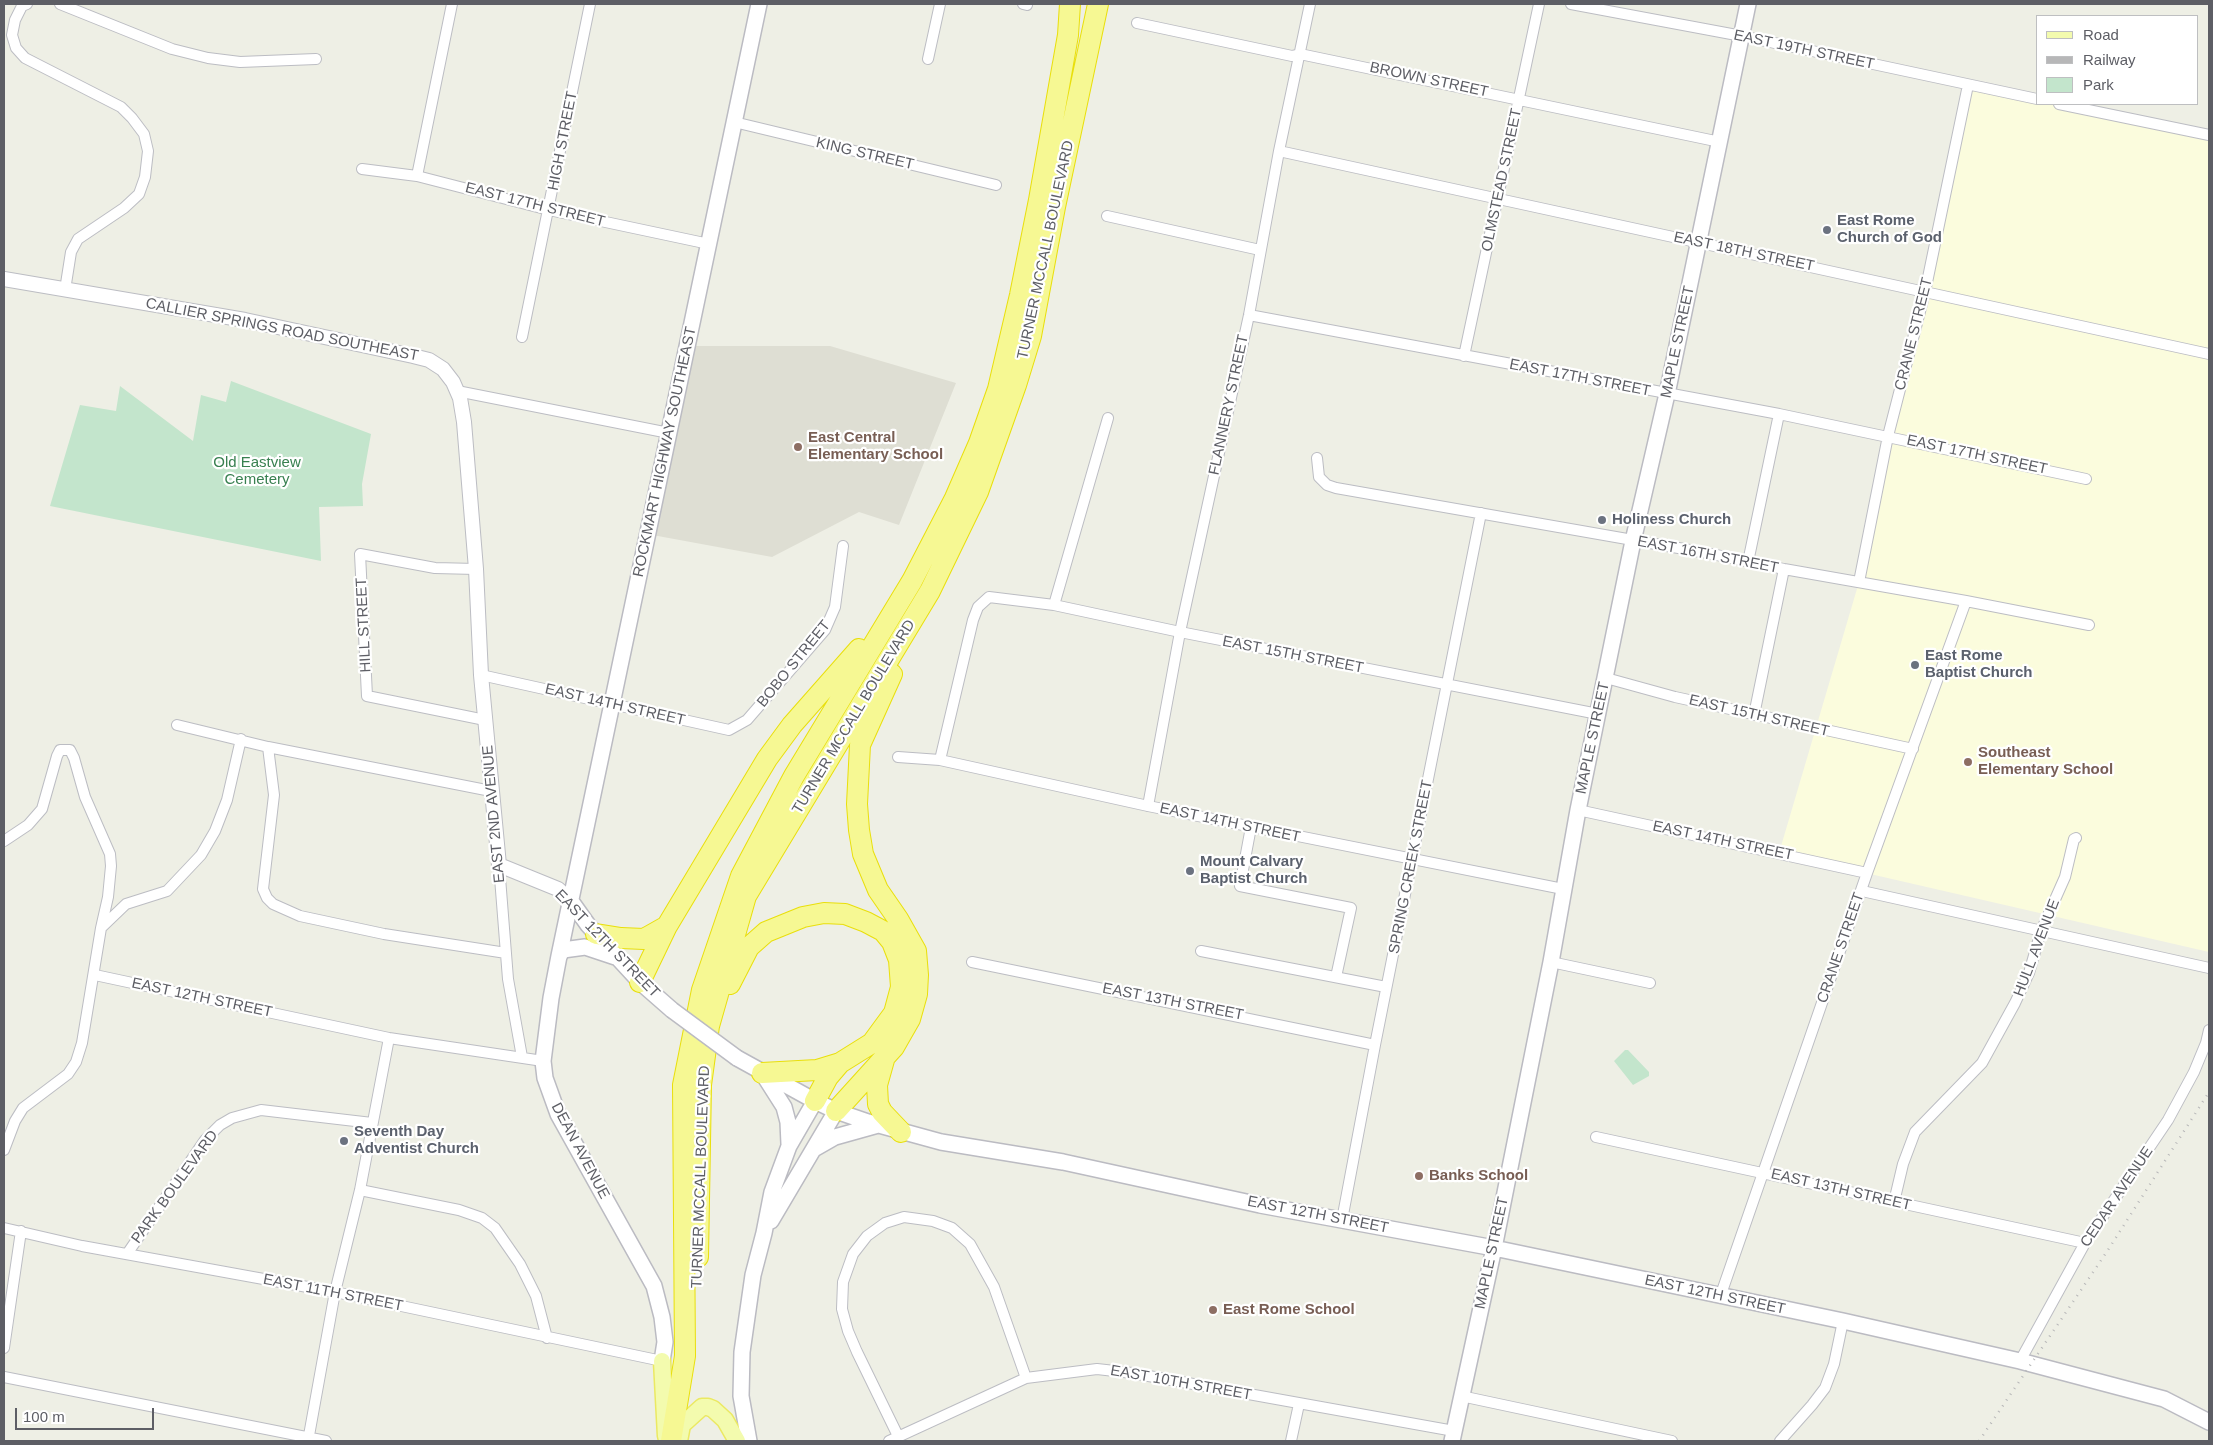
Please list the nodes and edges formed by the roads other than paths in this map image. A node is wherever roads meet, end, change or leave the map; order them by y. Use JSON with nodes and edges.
{"nodes":[{"id":1,"x":27,"y":4,"type":"edge"},
{"id":2,"x":60,"y":4,"type":"edge"},
{"id":3,"x":452,"y":4,"type":"edge"},
{"id":4,"x":590,"y":4,"type":"edge"},
{"id":5,"x":759,"y":4,"type":"edge"},
{"id":6,"x":940,"y":4,"type":"edge"},
{"id":7,"x":1070,"y":4,"type":"edge"},
{"id":8,"x":1098,"y":4,"type":"edge"},
{"id":9,"x":1310,"y":4,"type":"edge"},
{"id":10,"x":1539,"y":4,"type":"edge"},
{"id":11,"x":1571,"y":4,"type":"edge"},
{"id":12,"x":1748,"y":4,"type":"edge"},
{"id":13,"x":1137,"y":23,"type":"dead end"},
{"id":14,"x":1742,"y":36,"type":"junction"},
{"id":15,"x":1300,"y":54,"type":"junction"},
{"id":16,"x":316,"y":59,"type":"dead end"},
{"id":17,"x":928,"y":59,"type":"dead end"},
{"id":18,"x":1968,"y":85,"type":"junction"},
{"id":19,"x":1519,"y":99,"type":"junction"},
{"id":20,"x":2036,"y":99,"type":"edge"},
{"id":21,"x":2064,"y":105,"type":"edge"},
{"id":22,"x":734,"y":122,"type":"junction"},
{"id":23,"x":2209,"y":135,"type":"edge"},
{"id":24,"x":1720,"y":142,"type":"junction"},
{"id":25,"x":1279,"y":151,"type":"junction"},
{"id":26,"x":362,"y":169,"type":"dead end"},
{"id":27,"x":418,"y":176,"type":"junction"},
{"id":28,"x":996,"y":185,"type":"dead end"},
{"id":29,"x":1498,"y":198,"type":"junction"},
{"id":30,"x":549,"y":210,"type":"junction"},
{"id":31,"x":1107,"y":216,"type":"dead end"},
{"id":32,"x":1699,"y":242,"type":"junction"},
{"id":33,"x":709,"y":244,"type":"junction"},
{"id":34,"x":1260,"y":250,"type":"junction"},
{"id":35,"x":4,"y":279,"type":"edge"},
{"id":36,"x":65,"y":290,"type":"junction"},
{"id":37,"x":1925,"y":292,"type":"junction"},
{"id":38,"x":1249,"y":315,"type":"junction"},
{"id":39,"x":522,"y":337,"type":"dead end"},
{"id":40,"x":2209,"y":354,"type":"edge"},
{"id":41,"x":1464,"y":356,"type":"junction"},
{"id":42,"x":457,"y":391,"type":"junction"},
{"id":43,"x":1668,"y":394,"type":"junction"},
{"id":44,"x":1779,"y":414,"type":"junction"},
{"id":45,"x":1108,"y":418,"type":"dead end"},
{"id":46,"x":669,"y":433,"type":"junction"},
{"id":47,"x":1888,"y":436,"type":"junction"},
{"id":48,"x":1317,"y":458,"type":"dead end"},
{"id":49,"x":2086,"y":479,"type":"dead end"},
{"id":50,"x":1482,"y":513,"type":"junction"},
{"id":51,"x":1633,"y":541,"type":"junction"},
{"id":52,"x":843,"y":546,"type":"dead end"},
{"id":53,"x":1748,"y":562,"type":"junction"},
{"id":54,"x":476,"y":569,"type":"junction"},
{"id":55,"x":1784,"y":569,"type":"junction"},
{"id":56,"x":1859,"y":582,"type":"junction"},
{"id":57,"x":930,"y":591,"type":"junction"},
{"id":58,"x":1966,"y":601,"type":"junction"},
{"id":59,"x":1054,"y":605,"type":"junction"},
{"id":60,"x":888,"y":618,"type":"junction"},
{"id":61,"x":2089,"y":625,"type":"dead end"},
{"id":62,"x":1180,"y":632,"type":"junction"},
{"id":63,"x":481,"y":675,"type":"junction"},
{"id":64,"x":1606,"y":678,"type":"junction"},
{"id":65,"x":1447,"y":685,"type":"junction"},
{"id":66,"x":611,"y":703,"type":"junction"},
{"id":67,"x":1598,"y":714,"type":"junction"},
{"id":68,"x":1754,"y":715,"type":"junction"},
{"id":69,"x":485,"y":720,"type":"junction"},
{"id":70,"x":748,"y":720,"type":"joint"},
{"id":71,"x":176,"y":725,"type":"dead end"},
{"id":72,"x":241,"y":739,"type":"junction"},
{"id":73,"x":268,"y":747,"type":"junction"},
{"id":74,"x":1913,"y":749,"type":"junction"},
{"id":75,"x":898,"y":757,"type":"dead end"},
{"id":76,"x":940,"y":760,"type":"junction"},
{"id":77,"x":491,"y":791,"type":"junction"},
{"id":78,"x":1148,"y":806,"type":"junction"},
{"id":79,"x":1578,"y":810,"type":"junction"},
{"id":80,"x":1251,"y":827,"type":"junction"},
{"id":81,"x":2076,"y":838,"type":"dead end"},
{"id":82,"x":4,"y":841,"type":"edge"},
{"id":83,"x":1412,"y":860,"type":"junction"},
{"id":84,"x":499,"y":865,"type":"junction"},
{"id":85,"x":1867,"y":873,"type":"junction"},
{"id":86,"x":1563,"y":889,"type":"junction"},
{"id":87,"x":1862,"y":891,"type":"junction"},
{"id":88,"x":571,"y":901,"type":"junction"},
{"id":89,"x":667,"y":926,"type":"junction"},
{"id":90,"x":101,"y":928,"type":"junction"},
{"id":91,"x":2042,"y":931,"type":"junction"},
{"id":92,"x":596,"y":934,"type":"junction"},
{"id":93,"x":1201,"y":951,"type":"dead end"},
{"id":94,"x":506,"y":953,"type":"junction"},
{"id":95,"x":559,"y":956,"type":"junction"},
{"id":96,"x":617,"y":957,"type":"junction"},
{"id":97,"x":972,"y":962,"type":"dead end"},
{"id":98,"x":1551,"y":962,"type":"junction"},
{"id":99,"x":2209,"y":968,"type":"edge"},
{"id":100,"x":95,"y":975,"type":"junction"},
{"id":101,"x":1336,"y":977,"type":"junction"},
{"id":102,"x":640,"y":982,"type":"junction"},
{"id":103,"x":1650,"y":983,"type":"dead end"},
{"id":104,"x":1386,"y":987,"type":"junction"},
{"id":105,"x":709,"y":1026,"type":"junction"},
{"id":106,"x":2209,"y":1030,"type":"edge"},
{"id":107,"x":389,"y":1038,"type":"junction"},
{"id":108,"x":1374,"y":1045,"type":"junction"},
{"id":109,"x":522,"y":1057,"type":"junction"},
{"id":110,"x":885,"y":1058,"type":"junction"},
{"id":111,"x":543,"y":1061,"type":"junction"},
{"id":112,"x":840,"y":1063,"type":"junction"},
{"id":113,"x":762,"y":1073,"type":"junction"},
{"id":114,"x":815,"y":1101,"type":"junction"},
{"id":115,"x":836,"y":1111,"type":"junction"},
{"id":116,"x":372,"y":1122,"type":"junction"},
{"id":117,"x":878,"y":1125,"type":"junction"},
{"id":118,"x":901,"y":1132,"type":"junction"},
{"id":119,"x":1596,"y":1137,"type":"dead end"},
{"id":120,"x":789,"y":1146,"type":"junction"},
{"id":121,"x":4,"y":1150,"type":"edge"},
{"id":122,"x":811,"y":1151,"type":"junction"},
{"id":123,"x":1762,"y":1172,"type":"junction"},
{"id":124,"x":360,"y":1190,"type":"junction"},
{"id":125,"x":1894,"y":1202,"type":"junction"},
{"id":126,"x":1342,"y":1220,"type":"junction"},
{"id":127,"x":4,"y":1228,"type":"edge"},
{"id":128,"x":21,"y":1232,"type":"junction"},
{"id":129,"x":764,"y":1233,"type":"junction"},
{"id":130,"x":2085,"y":1243,"type":"junction"},
{"id":131,"x":1494,"y":1248,"type":"junction"},
{"id":132,"x":127,"y":1254,"type":"junction"},
{"id":133,"x":335,"y":1292,"type":"junction"},
{"id":134,"x":1720,"y":1297,"type":"junction"},
{"id":135,"x":1844,"y":1321,"type":"junction"},
{"id":136,"x":547,"y":1338,"type":"junction"},
{"id":137,"x":4,"y":1348,"type":"edge"},
{"id":138,"x":662,"y":1361,"type":"junction"},
{"id":139,"x":2020,"y":1361,"type":"junction"},
{"id":140,"x":4,"y":1377,"type":"edge"},
{"id":141,"x":1026,"y":1378,"type":"junction"},
{"id":142,"x":1461,"y":1396,"type":"junction"},
{"id":143,"x":1299,"y":1404,"type":"junction"},
{"id":144,"x":2209,"y":1422,"type":"edge"},
{"id":145,"x":677,"y":1436,"type":"edge"},
{"id":146,"x":1453,"y":1436,"type":"edge"},
{"id":147,"x":893,"y":1438,"type":"edge"},
{"id":148,"x":308,"y":1440,"type":"edge"},
{"id":149,"x":326,"y":1441,"type":"edge"},
{"id":150,"x":666,"y":1441,"type":"edge"},
{"id":151,"x":737,"y":1441,"type":"edge"},
{"id":152,"x":749,"y":1441,"type":"edge"},
{"id":153,"x":1291,"y":1441,"type":"edge"},
{"id":154,"x":1672,"y":1441,"type":"edge"},
{"id":155,"x":1780,"y":1441,"type":"edge"}],
"edges":[{"from":1,"to":36,"type":"street"},
{"from":2,"to":16,"type":"street"},
{"from":3,"to":27,"type":"street"},
{"from":4,"to":30,"type":"street","name":"HIGH STREET"},
{"from":5,"to":22,"type":"main road","name":"ROCKMART HIGHWAY SOUTHEAST"},
{"from":6,"to":17,"type":"street"},
{"from":7,"to":60,"type":"highway","name":"TURNER MCCALL BOULEVARD"},
{"from":8,"to":57,"type":"highway","name":"TURNER MCCALL BOULEVARD"},
{"from":9,"to":15,"type":"street","name":"FLANNERY STREET"},
{"from":10,"to":19,"type":"street","name":"OLMSTEAD STREET"},
{"from":11,"to":14,"type":"street","name":"EAST 19TH STREET"},
{"from":12,"to":14,"type":"main road","name":"MAPLE STREET"},
{"from":13,"to":15,"type":"street","name":"BROWN STREET"},
{"from":14,"to":18,"type":"street","name":"EAST 19TH STREET"},
{"from":14,"to":24,"type":"main road","name":"MAPLE STREET"},
{"from":15,"to":19,"type":"street","name":"BROWN STREET"},
{"from":15,"to":25,"type":"street","name":"FLANNERY STREET"},
{"from":18,"to":20,"type":"street","name":"EAST 19TH STREET"},
{"from":18,"to":37,"type":"street","name":"CRANE STREET"},
{"from":19,"to":24,"type":"street","name":"BROWN STREET"},
{"from":19,"to":29,"type":"street","name":"OLMSTEAD STREET"},
{"from":21,"to":23,"type":"street"},
{"from":22,"to":28,"type":"street","name":"KING STREET"},
{"from":22,"to":33,"type":"main road","name":"ROCKMART HIGHWAY SOUTHEAST"},
{"from":24,"to":32,"type":"main road","name":"MAPLE STREET"},
{"from":25,"to":29,"type":"street","name":"EAST 18TH STREET"},
{"from":25,"to":34,"type":"street","name":"FLANNERY STREET"},
{"from":26,"to":27,"type":"street","name":"EAST 17TH STREET"},
{"from":27,"to":30,"type":"street","name":"EAST 17TH STREET"},
{"from":29,"to":32,"type":"street","name":"EAST 18TH STREET"},
{"from":29,"to":41,"type":"street","name":"OLMSTEAD STREET"},
{"from":30,"to":33,"type":"street","name":"EAST 17TH STREET"},
{"from":30,"to":39,"type":"street","name":"HIGH STREET"},
{"from":31,"to":34,"type":"street"},
{"from":32,"to":37,"type":"street","name":"EAST 18TH STREET"},
{"from":32,"to":43,"type":"main road","name":"MAPLE STREET"},
{"from":33,"to":46,"type":"main road","name":"ROCKMART HIGHWAY SOUTHEAST"},
{"from":34,"to":38,"type":"street","name":"FLANNERY STREET"},
{"from":35,"to":36,"type":"street","name":"CALLIER SPRINGS ROAD SOUTHEAST"},
{"from":36,"to":42,"type":"street","name":"CALLIER SPRINGS ROAD SOUTHEAST"},
{"from":37,"to":40,"type":"street","name":"EAST 18TH STREET"},
{"from":37,"to":47,"type":"street","name":"CRANE STREET"},
{"from":38,"to":41,"type":"street","name":"EAST 17TH STREET"},
{"from":38,"to":62,"type":"street","name":"FLANNERY STREET"},
{"from":41,"to":43,"type":"street","name":"EAST 17TH STREET"},
{"from":42,"to":46,"type":"street"},
{"from":42,"to":54,"type":"street","name":"CALLIER SPRINGS ROAD SOUTHEAST"},
{"from":43,"to":44,"type":"street","name":"EAST 17TH STREET"},
{"from":43,"to":51,"type":"main road","name":"MAPLE STREET"},
{"from":44,"to":47,"type":"street","name":"EAST 17TH STREET"},
{"from":44,"to":53,"type":"street"},
{"from":45,"to":59,"type":"street"},
{"from":46,"to":66,"type":"main road","name":"ROCKMART HIGHWAY SOUTHEAST"},
{"from":47,"to":49,"type":"street","name":"EAST 17TH STREET"},
{"from":47,"to":56,"type":"street","name":"CRANE STREET"},
{"from":48,"to":50,"type":"street","name":"EAST 16TH STREET"},
{"from":50,"to":51,"type":"street","name":"EAST 16TH STREET"},
{"from":50,"to":65,"type":"street","name":"SPRING CREEK STREET"},
{"from":51,"to":53,"type":"street","name":"EAST 16TH STREET"},
{"from":51,"to":64,"type":"main road","name":"MAPLE STREET"},
{"from":52,"to":70,"type":"street","name":"BOBO STREET"},
{"from":53,"to":55,"type":"street","name":"EAST 16TH STREET"},
{"from":54,"to":63,"type":"street","name":"EAST 2ND AVENUE"},
{"from":54,"to":69,"type":"street","name":"HILL STREET"},
{"from":55,"to":56,"type":"street","name":"EAST 16TH STREET"},
{"from":55,"to":68,"type":"street"},
{"from":56,"to":58,"type":"street","name":"EAST 16TH STREET"},
{"from":57,"to":105,"type":"highway","name":"TURNER MCCALL BOULEVARD"},
{"from":57,"to":110,"type":"highway"},
{"from":58,"to":61,"type":"street","name":"EAST 16TH STREET"},
{"from":58,"to":74,"type":"street","name":"CRANE STREET"},
{"from":59,"to":62,"type":"street","name":"EAST 15TH STREET"},
{"from":59,"to":76,"type":"street","name":"EAST 15TH STREET"},
{"from":60,"to":89,"type":"highway"},
{"from":60,"to":145,"type":"highway","name":"TURNER MCCALL BOULEVARD"},
{"from":62,"to":65,"type":"street","name":"EAST 15TH STREET"},
{"from":62,"to":78,"type":"street","name":"FLANNERY STREET"},
{"from":63,"to":66,"type":"street","name":"EAST 14TH STREET"},
{"from":63,"to":69,"type":"street","name":"EAST 2ND AVENUE"},
{"from":64,"to":67,"type":"main road","name":"MAPLE STREET"},
{"from":64,"to":68,"type":"street","name":"EAST 15TH STREET"},
{"from":65,"to":67,"type":"street","name":"EAST 15TH STREET"},
{"from":65,"to":83,"type":"street","name":"SPRING CREEK STREET"},
{"from":66,"to":70,"type":"street","name":"EAST 14TH STREET"},
{"from":66,"to":88,"type":"main road","name":"ROCKMART HIGHWAY SOUTHEAST"},
{"from":67,"to":79,"type":"main road","name":"MAPLE STREET"},
{"from":68,"to":74,"type":"street","name":"EAST 15TH STREET"},
{"from":69,"to":77,"type":"street","name":"EAST 2ND AVENUE"},
{"from":71,"to":72,"type":"street"},
{"from":72,"to":73,"type":"street"},
{"from":72,"to":90,"type":"street"},
{"from":73,"to":77,"type":"street"},
{"from":73,"to":94,"type":"street"},
{"from":74,"to":85,"type":"street","name":"CRANE STREET"},
{"from":75,"to":76,"type":"street","name":"EAST 14TH STREET"},
{"from":76,"to":78,"type":"street","name":"EAST 14TH STREET"},
{"from":77,"to":84,"type":"street","name":"EAST 2ND AVENUE"},
{"from":78,"to":80,"type":"street","name":"EAST 14TH STREET"},
{"from":79,"to":85,"type":"street","name":"EAST 14TH STREET"},
{"from":79,"to":86,"type":"main road","name":"MAPLE STREET"},
{"from":80,"to":83,"type":"street","name":"EAST 14TH STREET"},
{"from":80,"to":101,"type":"street"},
{"from":81,"to":91,"type":"street","name":"HULL AVENUE"},
{"from":82,"to":90,"type":"street"},
{"from":83,"to":86,"type":"street","name":"EAST 14TH STREET"},
{"from":83,"to":104,"type":"street","name":"SPRING CREEK STREET"},
{"from":84,"to":88,"type":"street","name":"EAST 12TH STREET"},
{"from":84,"to":94,"type":"street","name":"EAST 2ND AVENUE"},
{"from":85,"to":87,"type":"street","name":"CRANE STREET"},
{"from":86,"to":98,"type":"main road","name":"MAPLE STREET"},
{"from":87,"to":91,"type":"street"},
{"from":87,"to":123,"type":"street","name":"CRANE STREET"},
{"from":88,"to":92,"type":"main road","name":"EAST 12TH STREET"},
{"from":88,"to":95,"type":"main road","name":"DEAN AVENUE"},
{"from":89,"to":92,"type":"highway"},
{"from":89,"to":102,"type":"highway"},
{"from":90,"to":100,"type":"street"},
{"from":91,"to":99,"type":"street"},
{"from":91,"to":125,"type":"street","name":"HULL AVENUE"},
{"from":92,"to":96,"type":"main road","name":"EAST 12TH STREET"},
{"from":93,"to":101,"type":"street"},
{"from":94,"to":109,"type":"street","name":"EAST 2ND AVENUE"},
{"from":95,"to":96,"type":"main road"},
{"from":95,"to":111,"type":"main road","name":"DEAN AVENUE"},
{"from":96,"to":102,"type":"main road","name":"EAST 12TH STREET"},
{"from":97,"to":108,"type":"street","name":"EAST 13TH STREET"},
{"from":98,"to":103,"type":"street"},
{"from":98,"to":131,"type":"main road","name":"MAPLE STREET"},
{"from":100,"to":107,"type":"street","name":"EAST 12TH STREET"},
{"from":100,"to":121,"type":"street"},
{"from":101,"to":104,"type":"street"},
{"from":102,"to":113,"type":"main road","name":"EAST 12TH STREET","bridge":true},
{"from":104,"to":108,"type":"street","name":"SPRING CREEK STREET"},
{"from":105,"to":112,"type":"highway"},
{"from":105,"to":145,"type":"highway","name":"TURNER MCCALL BOULEVARD"},
{"from":106,"to":130,"type":"street","name":"CEDAR AVENUE"},
{"from":107,"to":109,"type":"street","name":"EAST 12TH STREET"},
{"from":107,"to":116,"type":"street"},
{"from":108,"to":126,"type":"street","name":"SPRING CREEK STREET"},
{"from":109,"to":111,"type":"street","name":"EAST 12TH STREET"},
{"from":110,"to":115,"type":"highway"},
{"from":110,"to":118,"type":"highway"},
{"from":111,"to":138,"type":"main road","name":"DEAN AVENUE"},
{"from":112,"to":113,"type":"highway"},
{"from":112,"to":114,"type":"highway"},
{"from":113,"to":114,"type":"main road","name":"EAST 12TH STREET"},
{"from":113,"to":120,"type":"main road"},
{"from":114,"to":115,"type":"main road","name":"EAST 12TH STREET"},
{"from":114,"to":120,"type":"main road"},
{"from":115,"to":117,"type":"main road","name":"EAST 12TH STREET"},
{"from":115,"to":122,"type":"main road"},
{"from":116,"to":124,"type":"street"},
{"from":116,"to":132,"type":"street","name":"PARK BOULEVARD"},
{"from":117,"to":118,"type":"main road","name":"EAST 12TH STREET"},
{"from":117,"to":122,"type":"main road"},
{"from":118,"to":126,"type":"main road","name":"EAST 12TH STREET"},
{"from":119,"to":123,"type":"street","name":"EAST 13TH STREET"},
{"from":120,"to":129,"type":"main road"},
{"from":122,"to":129,"type":"main road"},
{"from":123,"to":125,"type":"street","name":"EAST 13TH STREET"},
{"from":123,"to":134,"type":"street","name":"CRANE STREET"},
{"from":124,"to":133,"type":"street"},
{"from":124,"to":136,"type":"street"},
{"from":125,"to":130,"type":"street","name":"EAST 13TH STREET"},
{"from":126,"to":131,"type":"main road","name":"EAST 12TH STREET"},
{"from":127,"to":128,"type":"street","name":"EAST 11TH STREET"},
{"from":128,"to":132,"type":"street","name":"EAST 11TH STREET"},
{"from":128,"to":137,"type":"street"},
{"from":129,"to":152,"type":"main road"},
{"from":130,"to":139,"type":"street","name":"CEDAR AVENUE"},
{"from":131,"to":134,"type":"main road","name":"EAST 12TH STREET"},
{"from":131,"to":142,"type":"main road","name":"MAPLE STREET"},
{"from":132,"to":133,"type":"street","name":"EAST 11TH STREET"},
{"from":133,"to":136,"type":"street","name":"EAST 11TH STREET"},
{"from":133,"to":148,"type":"street"},
{"from":134,"to":135,"type":"main road","name":"EAST 12TH STREET"},
{"from":135,"to":139,"type":"main road","name":"EAST 12TH STREET"},
{"from":135,"to":155,"type":"street"},
{"from":136,"to":138,"type":"street","name":"EAST 11TH STREET"},
{"from":138,"to":150,"type":"main road"},
{"from":139,"to":144,"type":"main road","name":"EAST 12TH STREET"},
{"from":140,"to":148,"type":"street"},
{"from":141,"to":143,"type":"street","name":"EAST 10TH STREET"},
{"from":141,"to":147,"type":"street","name":"EAST 10TH STREET"},
{"from":141,"to":147,"type":"street"},
{"from":142,"to":146,"type":"main road","name":"MAPLE STREET"},
{"from":142,"to":154,"type":"street"},
{"from":143,"to":146,"type":"street","name":"EAST 10TH STREET"},
{"from":143,"to":153,"type":"street"},
{"from":145,"to":151,"type":"main road"},
{"from":148,"to":149,"type":"street"}]}
